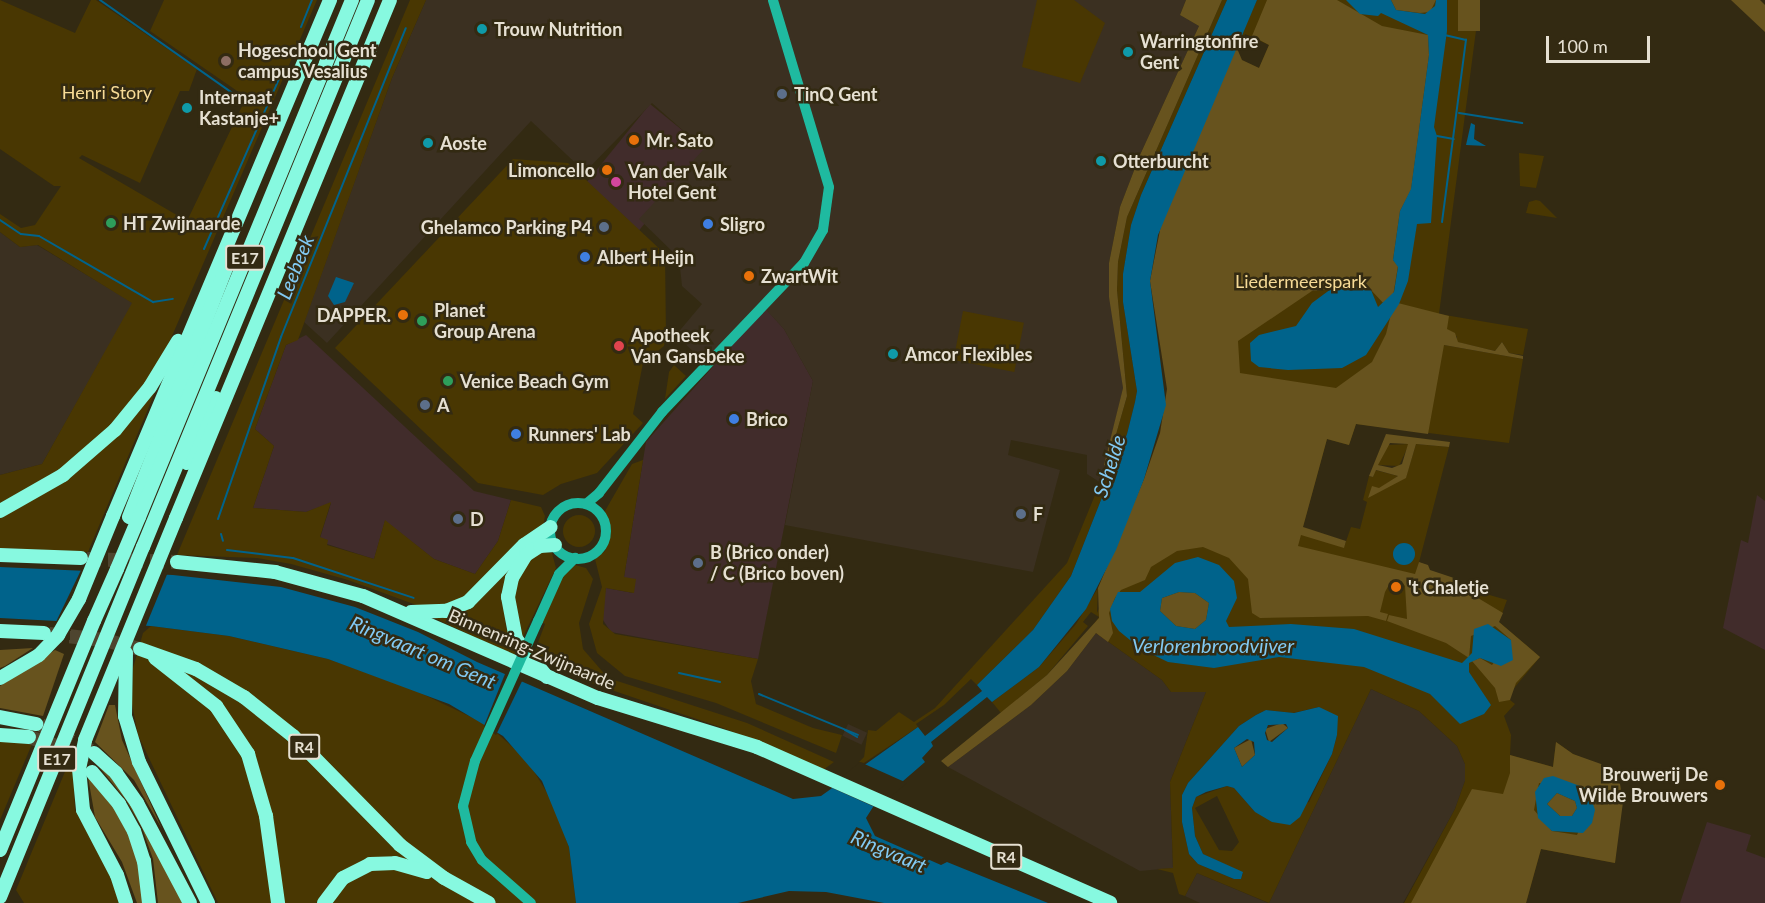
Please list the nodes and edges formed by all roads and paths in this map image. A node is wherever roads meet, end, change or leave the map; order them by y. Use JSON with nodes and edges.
{"nodes":[{"id":1,"x":330,"y":0,"type":"edge"},
{"id":2,"x":352,"y":0,"type":"edge"},
{"id":3,"x":368,"y":0,"type":"edge"},
{"id":4,"x":390,"y":0,"type":"edge"},
{"id":5,"x":773,"y":0,"type":"edge"},
{"id":6,"x":256,"y":179,"type":"junction"},
{"id":7,"x":270,"y":289,"type":"junction"},
{"id":8,"x":200,"y":306,"type":"junction"},
{"id":9,"x":669,"y":409,"type":"junction"},
{"id":10,"x":586,"y":504,"type":"junction"},
{"id":11,"x":0,"y":511,"type":"edge"},
{"id":12,"x":599,"y":512,"type":"junction"},
{"id":13,"x":134,"y":517,"type":"junction"},
{"id":14,"x":158,"y":518,"type":"junction"},
{"id":15,"x":550,"y":541,"type":"junction"},
{"id":16,"x":525,"y":550,"type":"junction"},
{"id":17,"x":0,"y":555,"type":"edge"},
{"id":18,"x":81,"y":558,"type":"tunnel mouth"},
{"id":19,"x":575,"y":558,"type":"junction"},
{"id":20,"x":177,"y":562,"type":"tunnel mouth"},
{"id":21,"x":559,"y":574,"type":"junction"},
{"id":22,"x":403,"y":612,"type":"junction"},
{"id":23,"x":135,"y":619,"type":"junction"},
{"id":24,"x":0,"y":631,"type":"edge"},
{"id":25,"x":51,"y":634,"type":"junction"},
{"id":26,"x":5,"y":676,"type":"edge"},
{"id":27,"x":547,"y":677,"type":"junction"},
{"id":28,"x":0,"y":717,"type":"edge"},
{"id":29,"x":36,"y":724,"type":"tunnel mouth"},
{"id":30,"x":0,"y":735,"type":"edge"},
{"id":31,"x":29,"y":737,"type":"tunnel mouth"},
{"id":32,"x":94,"y":753,"type":"tunnel mouth"},
{"id":33,"x":92,"y":772,"type":"tunnel mouth"},
{"id":34,"x":0,"y":850,"type":"edge"},
{"id":35,"x":444,"y":878,"type":"junction"},
{"id":36,"x":0,"y":897,"type":"edge"},
{"id":37,"x":126,"y":903,"type":"edge"},
{"id":38,"x":149,"y":903,"type":"edge"},
{"id":39,"x":190,"y":903,"type":"edge"},
{"id":40,"x":208,"y":903,"type":"edge"},
{"id":41,"x":278,"y":903,"type":"edge"},
{"id":42,"x":324,"y":903,"type":"edge"},
{"id":43,"x":489,"y":903,"type":"edge"},
{"id":44,"x":531,"y":903,"type":"edge"},
{"id":45,"x":1110,"y":903,"type":"edge"}],
"edges":[{"from":1,"to":6,"type":"highway","number":"E17"},
{"from":2,"to":13,"type":"highway","number":"E17"},
{"from":3,"to":14,"type":"highway","number":"E17"},
{"from":4,"to":7,"type":"highway","number":"E17"},
{"from":5,"to":9,"type":"street"},
{"from":6,"to":8,"type":"highway","number":"E17"},
{"from":6,"to":13,"type":"highway","number":"E17"},
{"from":7,"to":14,"type":"highway","number":"E17"},
{"from":7,"to":23,"type":"highway","number":"E17","bridge":true},
{"from":8,"to":11,"type":"highway"},
{"from":8,"to":25,"type":"highway","number":"E17","bridge":true},
{"from":9,"to":10,"type":"street"},
{"from":9,"to":12,"type":"street"},
{"from":10,"to":12,"type":"street"},
{"from":10,"to":15,"type":"street"},
{"from":12,"to":19,"type":"street"},
{"from":13,"to":34,"type":"highway","number":"E17","bridge":true},
{"from":14,"to":36,"type":"highway","number":"E17","bridge":true},
{"from":15,"to":16,"type":"highway","number":"R4"},
{"from":15,"to":19,"type":"street"},
{"from":15,"to":21,"type":"street"},
{"from":16,"to":22,"type":"highway","number":"R4"},
{"from":16,"to":27,"type":"highway","number":"R4"},
{"from":17,"to":18,"type":"highway"},
{"from":19,"to":21,"type":"street"},
{"from":20,"to":22,"type":"highway","name":"Binnenring-Zwijnaarde","number":"R4"},
{"from":21,"to":44,"type":"street","bridge":true},
{"from":22,"to":27,"type":"highway","name":"Binnenring-Zwijnaarde","number":"R4"},
{"from":23,"to":37,"type":"highway","number":"E17","bridge":true},
{"from":23,"to":40,"type":"highway","bridge":true},
{"from":24,"to":25,"type":"highway"},
{"from":25,"to":26,"type":"highway"},
{"from":27,"to":45,"type":"highway","name":"Binnenring-Zwijnaarde","number":"R4"},
{"from":28,"to":29,"type":"highway"},
{"from":30,"to":31,"type":"highway"},
{"from":32,"to":39,"type":"highway"},
{"from":33,"to":38,"type":"highway"},
{"from":35,"to":41,"type":"highway","number":"R4"},
{"from":35,"to":42,"type":"highway","number":"R4"},
{"from":35,"to":43,"type":"highway","number":"R4"}]}
